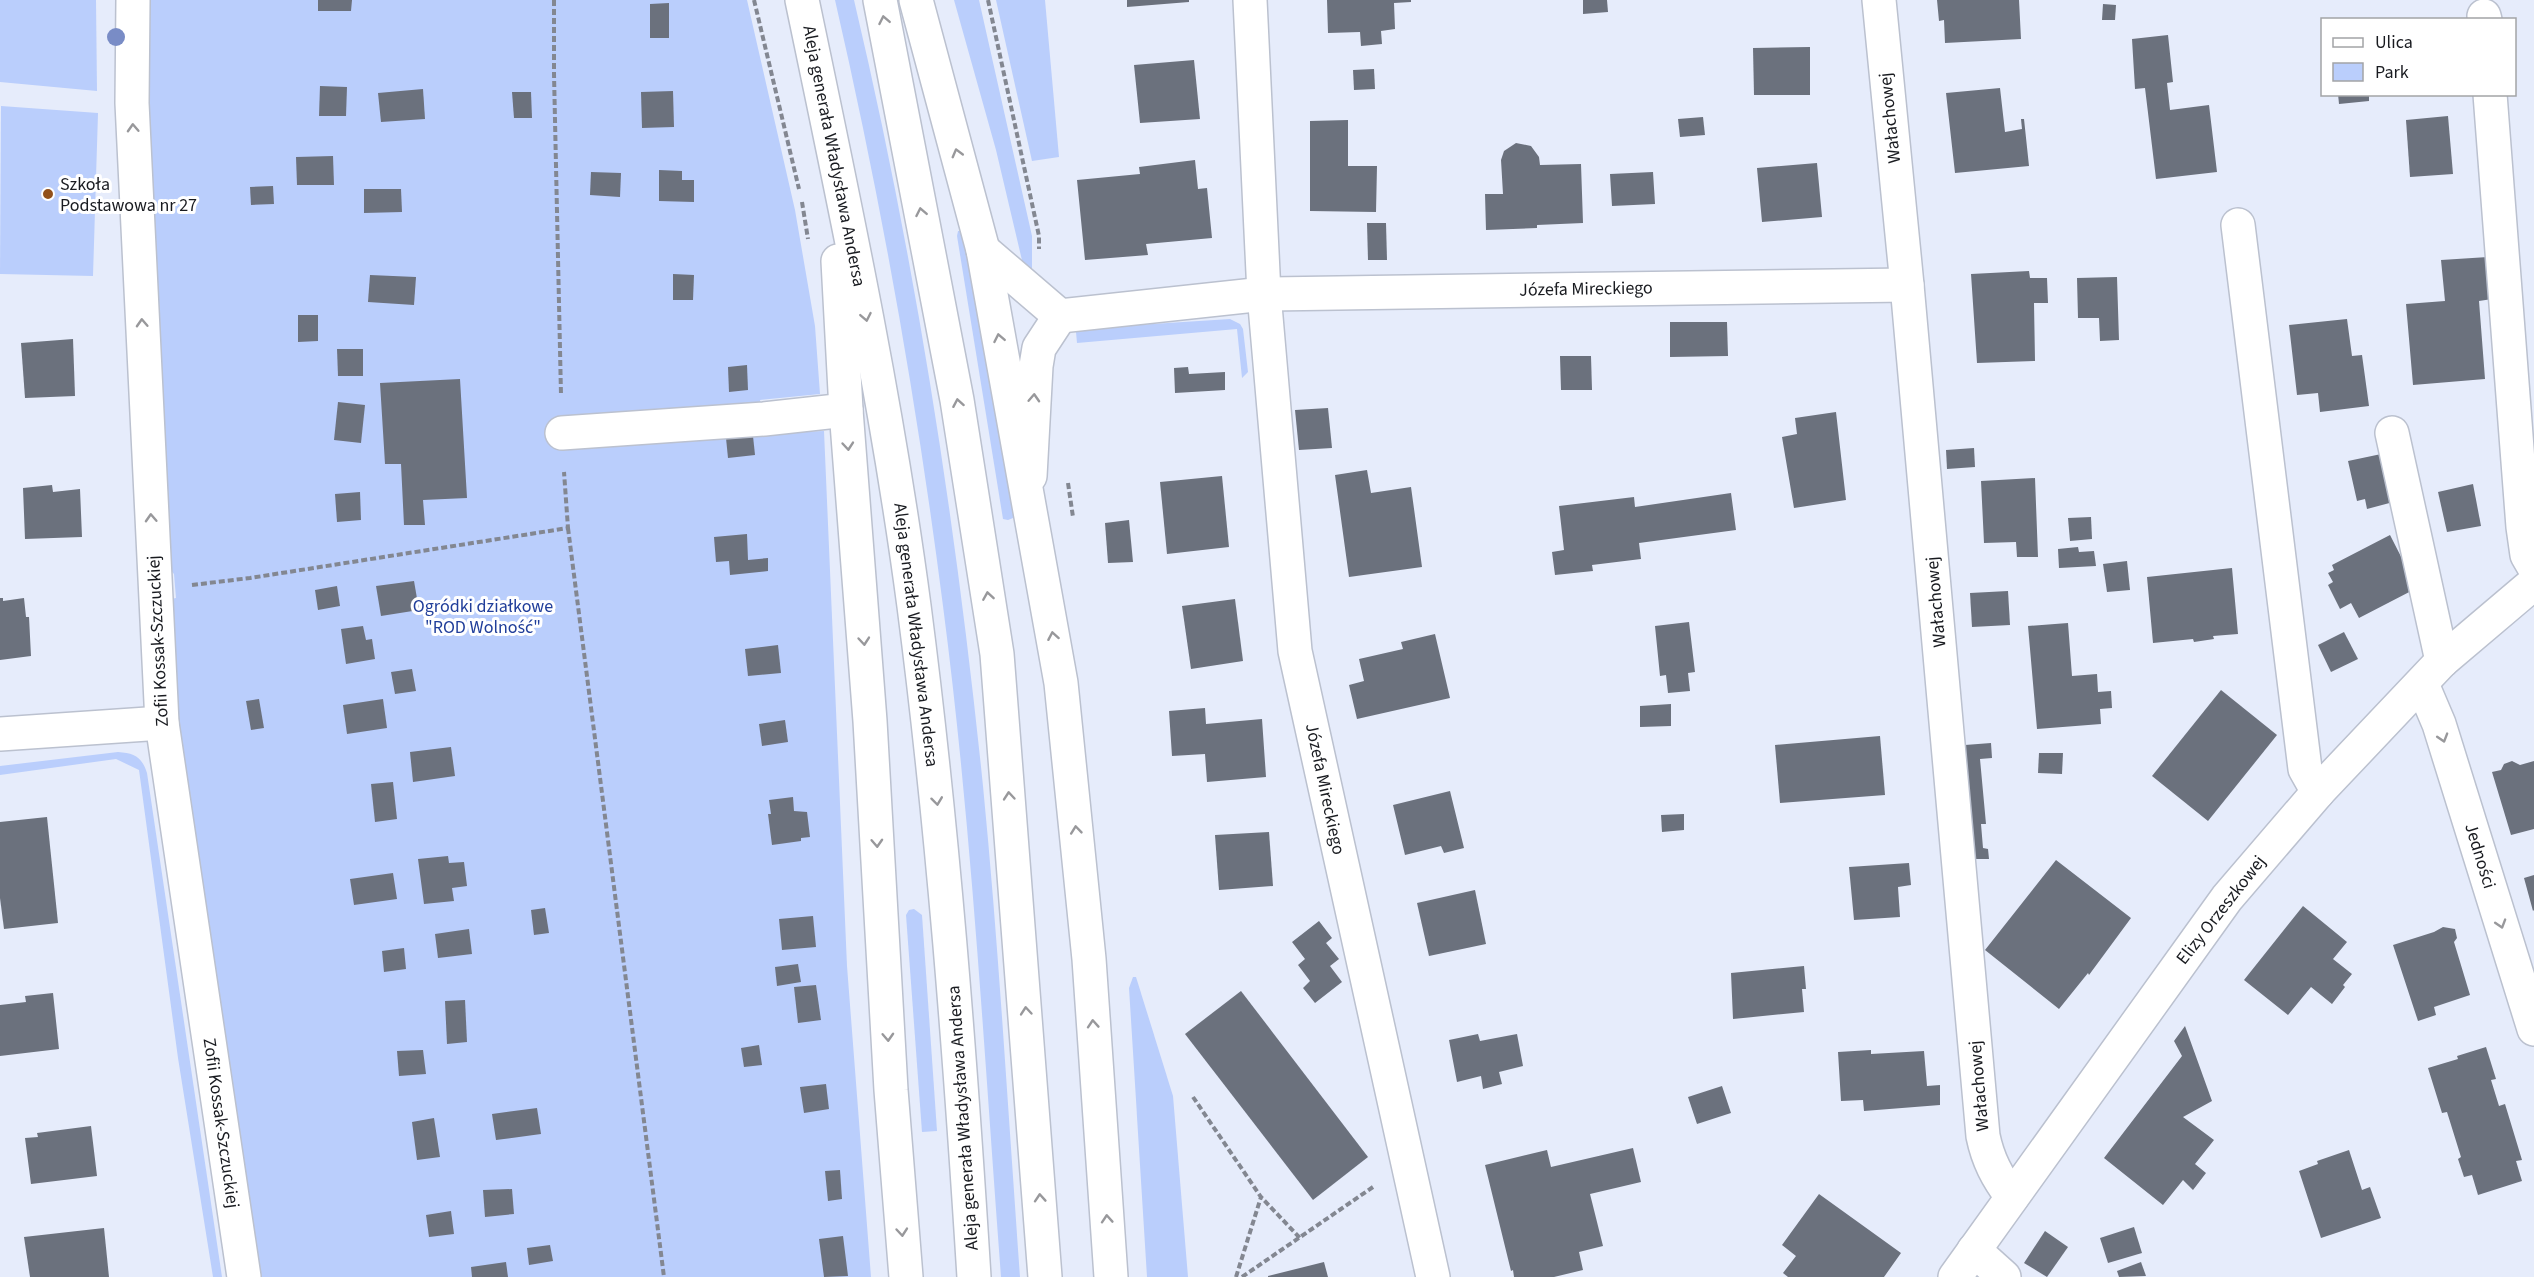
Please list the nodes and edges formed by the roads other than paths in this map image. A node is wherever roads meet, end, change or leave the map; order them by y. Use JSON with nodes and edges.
{"nodes":[{"id":1,"x":133,"y":0,"type":"edge"},
{"id":2,"x":802,"y":0,"type":"edge"},
{"id":3,"x":880,"y":0,"type":"edge"},
{"id":4,"x":916,"y":0,"type":"edge"},
{"id":5,"x":1250,"y":0,"type":"edge"},
{"id":6,"x":1879,"y":0,"type":"edge"},
{"id":7,"x":2490,"y":96,"type":"edge"},
{"id":8,"x":830,"y":136,"type":"junction"},
{"id":9,"x":2238,"y":225,"type":"dead end"},
{"id":10,"x":983,"y":250,"type":"junction"},
{"id":11,"x":1907,"y":285,"type":"junction"},
{"id":12,"x":1264,"y":294,"type":"junction"},
{"id":13,"x":1060,"y":316,"type":"junction"},
{"id":14,"x":846,"y":410,"type":"junction"},
{"id":15,"x":562,"y":433,"type":"road end"},
{"id":16,"x":2392,"y":433,"type":"dead end"},
{"id":17,"x":1029,"y":499,"type":"junction"},
{"id":18,"x":2534,"y":567,"type":"edge"},
{"id":19,"x":2534,"y":583,"type":"edge"},
{"id":20,"x":2432,"y":673,"type":"junction"},
{"id":21,"x":162,"y":723,"type":"junction"},
{"id":22,"x":0,"y":735,"type":"edge"},
{"id":23,"x":2318,"y":792,"type":"junction"},
{"id":24,"x":2534,"y":1029,"type":"edge"},
{"id":25,"x":2012,"y":1197,"type":"junction"},
{"id":26,"x":1974,"y":1251,"type":"junction"},
{"id":27,"x":244,"y":1277,"type":"edge"},
{"id":28,"x":906,"y":1277,"type":"edge"},
{"id":29,"x":974,"y":1277,"type":"edge"},
{"id":30,"x":1045,"y":1277,"type":"edge"},
{"id":31,"x":1112,"y":1277,"type":"edge"},
{"id":32,"x":1433,"y":1277,"type":"edge"},
{"id":33,"x":1955,"y":1277,"type":"edge"},
{"id":34,"x":2004,"y":1277,"type":"edge"}],
"edges":[{"from":21,"to":1,"type":"street","name":"Zofii Kossak-Szczuckiej","one_way":true},
{"from":2,"to":8,"type":"street","name":"Aleja generała Władysława Andersa"},
{"from":30,"to":3,"type":"street","one_way":true},
{"from":10,"to":4,"type":"street","one_way":true},
{"from":5,"to":12,"type":"street","name":"Józefa Mireckiego"},
{"from":6,"to":11,"type":"street","name":"Wałachowej"},
{"from":7,"to":18,"type":"street"},
{"from":8,"to":14,"type":"street"},
{"from":8,"to":29,"type":"street","name":"Aleja generała Władysława Andersa","one_way":true},
{"from":9,"to":23,"type":"street"},
{"from":10,"to":13,"type":"street"},
{"from":17,"to":10,"type":"street","one_way":true},
{"from":11,"to":12,"type":"street","name":"Józefa Mireckiego"},
{"from":11,"to":25,"type":"street","name":"Wałachowej"},
{"from":12,"to":13,"type":"street","name":"Józefa Mireckiego"},
{"from":12,"to":32,"type":"street","name":"Józefa Mireckiego"},
{"from":17,"to":13,"type":"street","one_way":true},
{"from":14,"to":15,"type":"street"},
{"from":14,"to":28,"type":"street","one_way":true},
{"from":16,"to":20,"type":"street","name":"Jedności"},
{"from":31,"to":17,"type":"street","one_way":true},
{"from":19,"to":20,"type":"street","name":"Elizy Orzeszkowej"},
{"from":20,"to":23,"type":"street","name":"Elizy Orzeszkowej"},
{"from":20,"to":24,"type":"street","name":"Jedności","one_way":true},
{"from":21,"to":22,"type":"street"},
{"from":21,"to":27,"type":"street","name":"Zofii Kossak-Szczuckiej"},
{"from":23,"to":25,"type":"street","name":"Elizy Orzeszkowej"},
{"from":25,"to":26,"type":"street","name":"Elizy Orzeszkowej"},
{"from":26,"to":33,"type":"street","name":"Elizy Orzeszkowej"},
{"from":26,"to":34,"type":"street"}]}
